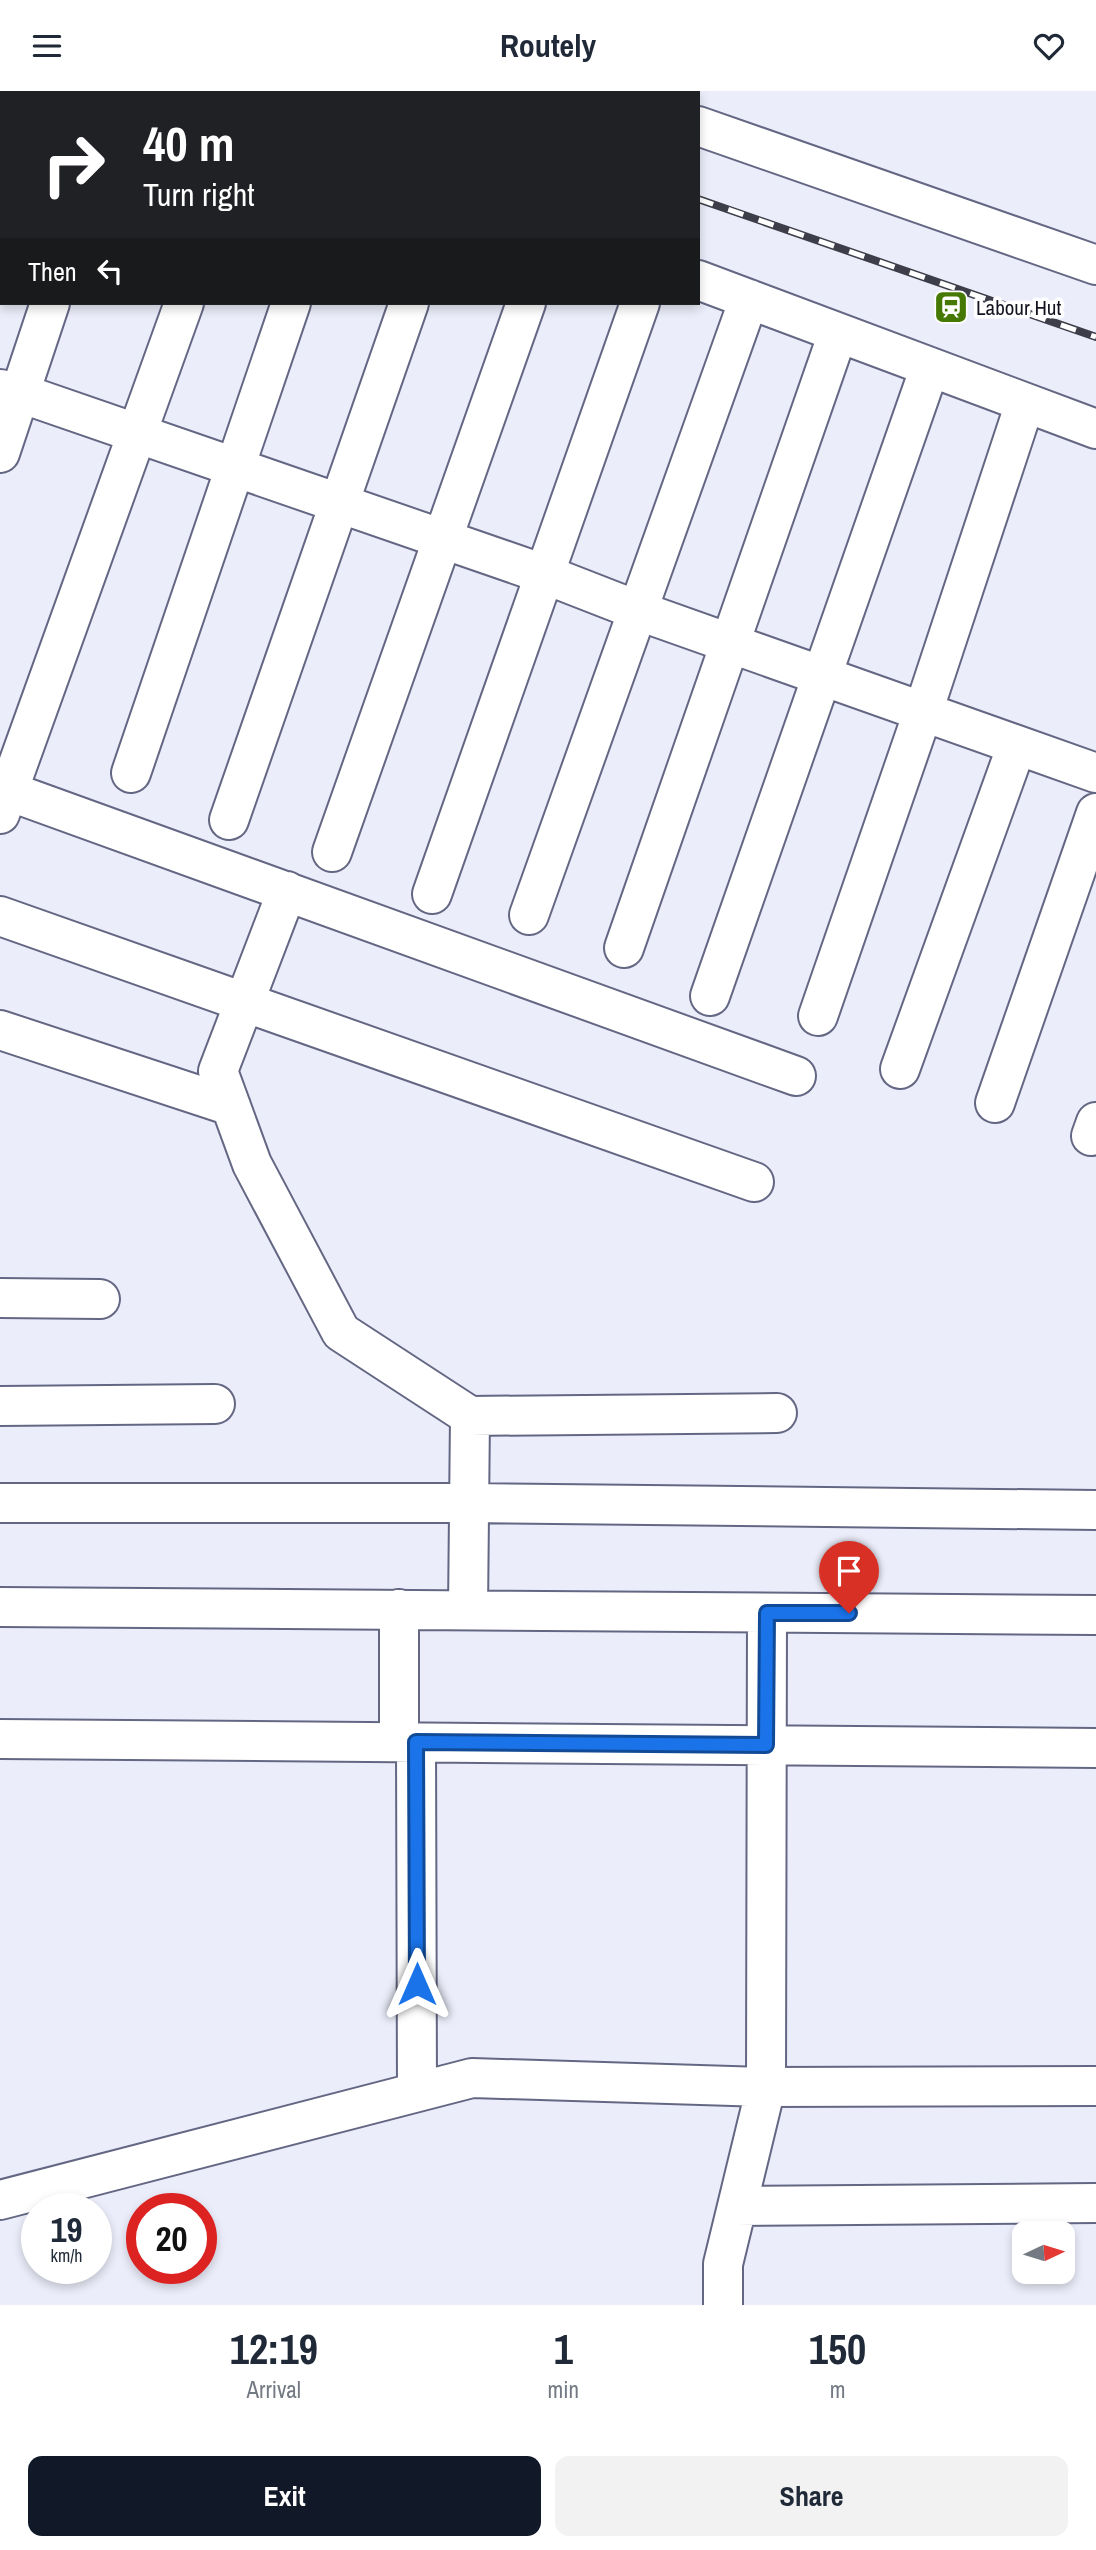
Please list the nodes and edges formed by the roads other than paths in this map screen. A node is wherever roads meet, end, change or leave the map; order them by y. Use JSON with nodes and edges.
{"nodes":[{"id":1,"x":700,"y":127,"type":"edge"},
{"id":2,"x":1096,"y":265,"type":"edge"},
{"id":3,"x":700,"y":281,"type":"edge"},
{"id":4,"x":749,"y":299,"type":"junction"},
{"id":5,"x":49,"y":305,"type":"edge"},
{"id":6,"x":183,"y":305,"type":"edge"},
{"id":7,"x":290,"y":305,"type":"edge"},
{"id":8,"x":408,"y":305,"type":"edge"},
{"id":9,"x":525,"y":305,"type":"edge"},
{"id":10,"x":639,"y":305,"type":"edge"},
{"id":11,"x":838,"y":333,"type":"junction"},
{"id":12,"x":930,"y":367,"type":"junction"},
{"id":13,"x":10,"y":391,"type":"edge"},
{"id":14,"x":1025,"y":403,"type":"junction"},
{"id":15,"x":1096,"y":429,"type":"edge"},
{"id":16,"x":137,"y":434,"type":"junction"},
{"id":17,"x":0,"y":453,"type":"edge"},
{"id":18,"x":235,"y":468,"type":"junction"},
{"id":19,"x":339,"y":504,"type":"junction"},
{"id":20,"x":442,"y":539,"type":"junction"},
{"id":21,"x":544,"y":574,"type":"junction"},
{"id":22,"x":639,"y":611,"type":"junction"},
{"id":23,"x":730,"y":644,"type":"junction"},
{"id":24,"x":822,"y":676,"type":"junction"},
{"id":25,"x":923,"y":712,"type":"junction"},
{"id":26,"x":1017,"y":745,"type":"junction"},
{"id":27,"x":131,"y":773,"type":"dead end"},
{"id":28,"x":1096,"y":773,"type":"edge"},
{"id":29,"x":3,"y":797,"type":"edge"},
{"id":30,"x":1096,"y":813,"type":"edge"},
{"id":31,"x":229,"y":820,"type":"dead end"},
{"id":32,"x":332,"y":852,"type":"dead end"},
{"id":33,"x":286,"y":891,"type":"junction"},
{"id":34,"x":432,"y":894,"type":"dead end"},
{"id":35,"x":529,"y":915,"type":"dead end"},
{"id":36,"x":0,"y":916,"type":"edge"},
{"id":37,"x":624,"y":948,"type":"dead end"},
{"id":38,"x":710,"y":996,"type":"dead end"},
{"id":39,"x":245,"y":1003,"type":"junction"},
{"id":40,"x":818,"y":1016,"type":"dead end"},
{"id":41,"x":0,"y":1030,"type":"edge"},
{"id":42,"x":900,"y":1069,"type":"dead end"},
{"id":43,"x":796,"y":1076,"type":"dead end"},
{"id":44,"x":995,"y":1103,"type":"dead end"},
{"id":45,"x":231,"y":1106,"type":"junction"},
{"id":46,"x":754,"y":1182,"type":"dead end"},
{"id":47,"x":0,"y":1298,"type":"edge"},
{"id":48,"x":100,"y":1299,"type":"dead end"},
{"id":49,"x":215,"y":1404,"type":"dead end"},
{"id":50,"x":0,"y":1406,"type":"edge"},
{"id":51,"x":777,"y":1413,"type":"dead end"},
{"id":52,"x":470,"y":1416,"type":"junction"},
{"id":53,"x":0,"y":1503,"type":"edge"},
{"id":54,"x":469,"y":1503,"type":"junction"},
{"id":55,"x":1096,"y":1510,"type":"edge"},
{"id":56,"x":0,"y":1607,"type":"edge"},
{"id":57,"x":399,"y":1609,"type":"junction"},
{"id":58,"x":468,"y":1610,"type":"junction"},
{"id":59,"x":767,"y":1613,"type":"junction"},
{"id":60,"x":1096,"y":1615,"type":"edge"},
{"id":61,"x":0,"y":1739,"type":"edge"},
{"id":62,"x":407,"y":1742,"type":"junction"},
{"id":63,"x":766,"y":1745,"type":"junction"},
{"id":64,"x":1096,"y":1748,"type":"edge"},
{"id":65,"x":1096,"y":2086,"type":"edge"},
{"id":66,"x":766,"y":2087,"type":"junction"},
{"id":67,"x":417,"y":2092,"type":"junction"},
{"id":68,"x":0,"y":2200,"type":"edge"},
{"id":69,"x":1096,"y":2203,"type":"edge"},
{"id":70,"x":737,"y":2206,"type":"junction"},
{"id":71,"x":723,"y":2305,"type":"edge"}],
"edges":[{"from":1,"to":2,"type":"street"},
{"from":3,"to":4,"type":"street"},
{"from":4,"to":11,"type":"street"},
{"from":4,"to":22,"type":"street"},
{"from":5,"to":13,"type":"street"},
{"from":6,"to":16,"type":"street"},
{"from":7,"to":18,"type":"street"},
{"from":8,"to":19,"type":"street"},
{"from":9,"to":20,"type":"street"},
{"from":10,"to":21,"type":"street"},
{"from":11,"to":12,"type":"street"},
{"from":11,"to":23,"type":"street"},
{"from":12,"to":14,"type":"street"},
{"from":12,"to":24,"type":"street"},
{"from":13,"to":16,"type":"street"},
{"from":13,"to":17,"type":"street"},
{"from":14,"to":15,"type":"street"},
{"from":14,"to":25,"type":"street"},
{"from":16,"to":18,"type":"street"},
{"from":16,"to":29,"type":"street"},
{"from":18,"to":19,"type":"street"},
{"from":18,"to":27,"type":"street"},
{"from":19,"to":20,"type":"street"},
{"from":19,"to":31,"type":"street"},
{"from":20,"to":21,"type":"street"},
{"from":20,"to":32,"type":"street"},
{"from":21,"to":22,"type":"street"},
{"from":21,"to":34,"type":"street"},
{"from":22,"to":23,"type":"street"},
{"from":22,"to":35,"type":"street"},
{"from":23,"to":24,"type":"street"},
{"from":23,"to":37,"type":"street"},
{"from":24,"to":25,"type":"street"},
{"from":24,"to":38,"type":"street"},
{"from":25,"to":26,"type":"street"},
{"from":25,"to":40,"type":"street"},
{"from":26,"to":28,"type":"street"},
{"from":26,"to":42,"type":"street"},
{"from":29,"to":33,"type":"street"},
{"from":30,"to":44,"type":"street"},
{"from":33,"to":39,"type":"street"},
{"from":33,"to":43,"type":"street"},
{"from":36,"to":39,"type":"street"},
{"from":39,"to":45,"type":"street"},
{"from":39,"to":46,"type":"street"},
{"from":41,"to":45,"type":"street"},
{"from":45,"to":52,"type":"street"},
{"from":47,"to":48,"type":"street"},
{"from":49,"to":50,"type":"street"},
{"from":51,"to":52,"type":"street"},
{"from":52,"to":54,"type":"street"},
{"from":53,"to":54,"type":"street"},
{"from":54,"to":55,"type":"street"},
{"from":54,"to":58,"type":"street"},
{"from":56,"to":57,"type":"street"},
{"from":57,"to":58,"type":"street"},
{"from":57,"to":62,"type":"street"},
{"from":58,"to":59,"type":"street"},
{"from":59,"to":60,"type":"street"},
{"from":59,"to":63,"type":"street"},
{"from":61,"to":62,"type":"street"},
{"from":62,"to":63,"type":"street"},
{"from":62,"to":67,"type":"street"},
{"from":63,"to":64,"type":"street"},
{"from":63,"to":66,"type":"street"},
{"from":65,"to":66,"type":"street"},
{"from":66,"to":67,"type":"street"},
{"from":66,"to":70,"type":"street"},
{"from":67,"to":68,"type":"street"},
{"from":69,"to":70,"type":"street"},
{"from":70,"to":71,"type":"street"}]}
